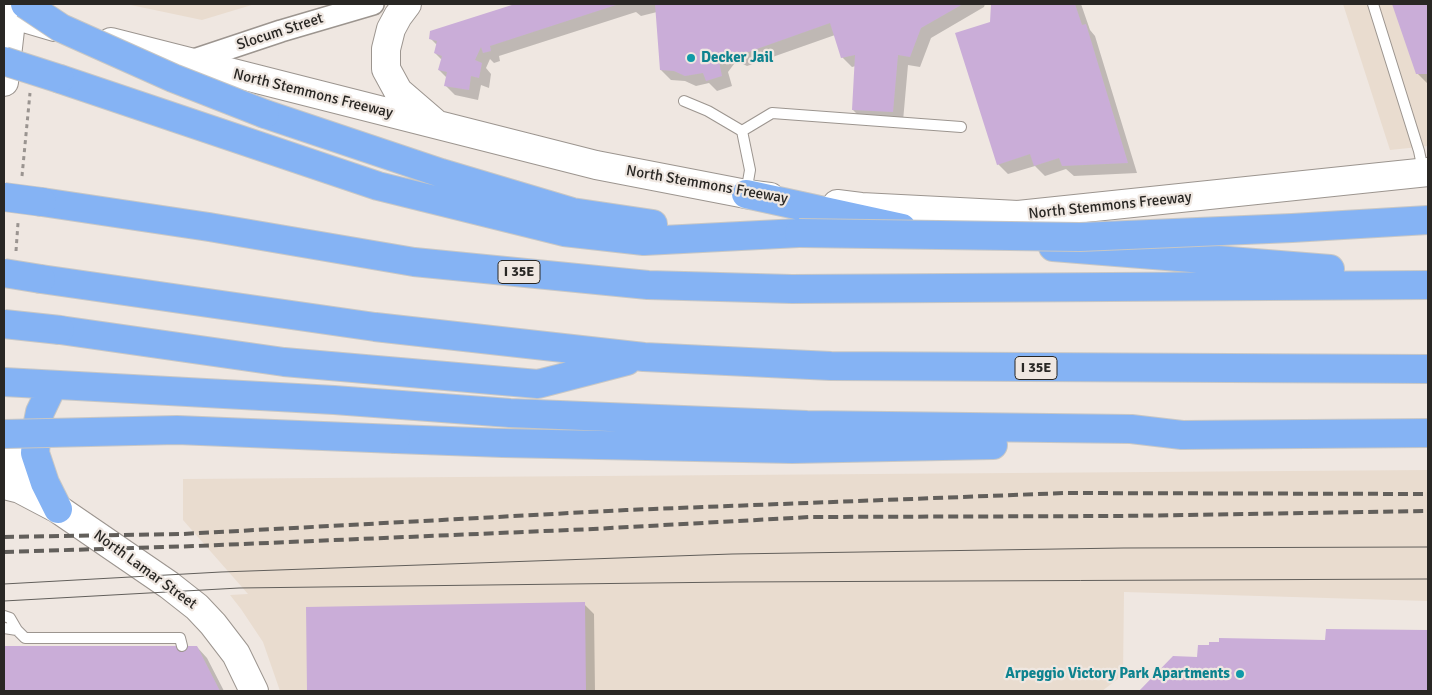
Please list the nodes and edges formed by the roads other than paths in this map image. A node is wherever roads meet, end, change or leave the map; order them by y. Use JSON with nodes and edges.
{"nodes":[{"id":1,"x":373,"y":4,"type":"edge"},
{"id":2,"x":407,"y":4,"type":"edge"},
{"id":3,"x":1373,"y":4,"type":"edge"},
{"id":4,"x":13,"y":8,"type":"edge"},
{"id":5,"x":4,"y":61,"type":"edge"},
{"id":6,"x":188,"y":62,"type":"junction"},
{"id":7,"x":4,"y":82,"type":"edge"},
{"id":8,"x":684,"y":102,"type":"dead end"},
{"id":9,"x":436,"y":125,"type":"junction"},
{"id":10,"x":961,"y":127,"type":"dead end"},
{"id":11,"x":742,"y":131,"type":"junction"},
{"id":12,"x":1426,"y":173,"type":"edge"},
{"id":13,"x":746,"y":194,"type":"junction"},
{"id":14,"x":4,"y":197,"type":"edge"},
{"id":15,"x":1428,"y":220,"type":"edge"},
{"id":16,"x":799,"y":233,"type":"junction"},
{"id":17,"x":4,"y":273,"type":"edge"},
{"id":18,"x":1428,"y":277,"type":"edge"},
{"id":19,"x":1428,"y":284,"type":"edge"},
{"id":20,"x":4,"y":324,"type":"edge"},
{"id":21,"x":644,"y":356,"type":"junction"},
{"id":22,"x":1428,"y":369,"type":"edge"},
{"id":23,"x":4,"y":382,"type":"edge"},
{"id":24,"x":53,"y":384,"type":"junction"},
{"id":25,"x":1428,"y":433,"type":"edge"},
{"id":26,"x":4,"y":434,"type":"edge"},
{"id":27,"x":1182,"y":435,"type":"junction"},
{"id":28,"x":4,"y":440,"type":"edge"},
{"id":29,"x":4,"y":485,"type":"edge"},
{"id":30,"x":58,"y":509,"type":"junction"},
{"id":31,"x":4,"y":616,"type":"edge"},
{"id":32,"x":4,"y":628,"type":"edge"},
{"id":33,"x":17,"y":630,"type":"junction"},
{"id":34,"x":182,"y":646,"type":"dead end"},
{"id":35,"x":254,"y":691,"type":"edge"}],
"edges":[{"from":1,"to":6,"type":"street","name":"Slocum Street"},
{"from":2,"to":9,"type":"main road"},
{"from":3,"to":12,"type":"lane"},
{"from":4,"to":6,"type":"main road","name":"North Stemmons Freeway"},
{"from":4,"to":7,"type":"main road"},
{"from":4,"to":16,"type":"highway","bridge":true},
{"from":5,"to":16,"type":"highway","bridge":true},
{"from":6,"to":9,"type":"main road","name":"North Stemmons Freeway"},
{"from":8,"to":11,"type":"lane"},
{"from":9,"to":13,"type":"main road","name":"North Stemmons Freeway"},
{"from":10,"to":11,"type":"lane"},
{"from":11,"to":13,"type":"lane"},
{"from":12,"to":13,"type":"main road","name":"North Stemmons Freeway"},
{"from":13,"to":18,"type":"highway"},
{"from":14,"to":19,"type":"highway","number":"I 35E","bridge":true},
{"from":15,"to":16,"type":"highway","bridge":true},
{"from":17,"to":21,"type":"highway","number":"I 35E","bridge":true},
{"from":20,"to":21,"type":"highway","bridge":true},
{"from":21,"to":22,"type":"highway","number":"I 35E"},
{"from":23,"to":24,"type":"highway"},
{"from":24,"to":27,"type":"highway"},
{"from":24,"to":30,"type":"highway"},
{"from":25,"to":27,"type":"highway"},
{"from":26,"to":27,"type":"highway","bridge":true},
{"from":28,"to":30,"type":"main road"},
{"from":29,"to":30,"type":"main road"},
{"from":30,"to":35,"type":"main road","name":"North Lamar Street"},
{"from":31,"to":33,"type":"lane"},
{"from":32,"to":33,"type":"lane"},
{"from":33,"to":34,"type":"lane"}]}
